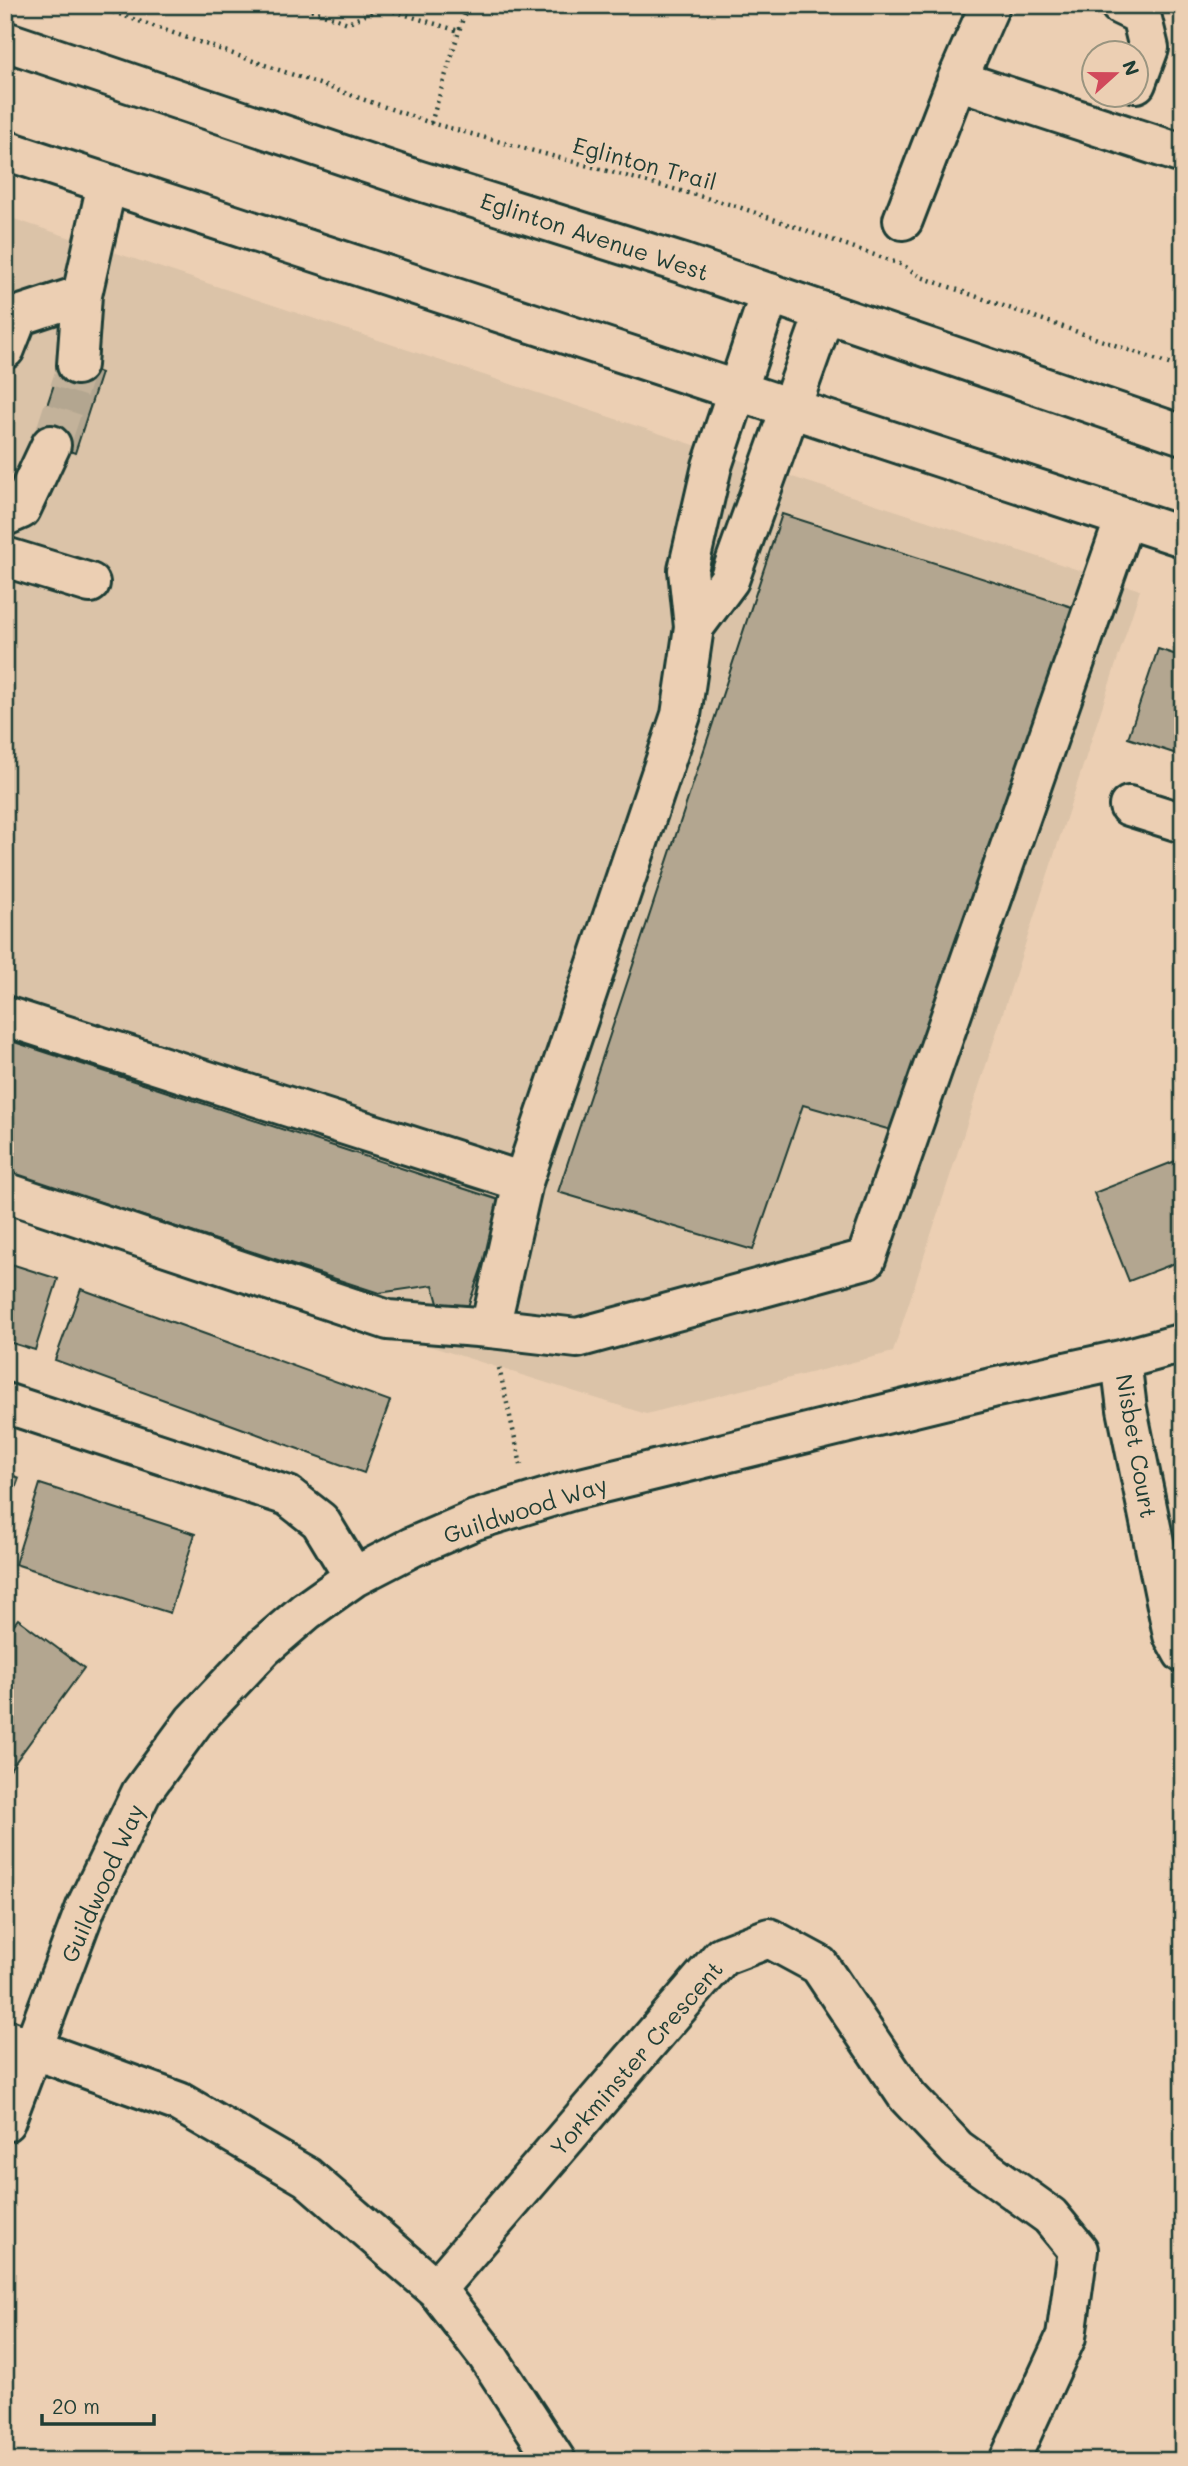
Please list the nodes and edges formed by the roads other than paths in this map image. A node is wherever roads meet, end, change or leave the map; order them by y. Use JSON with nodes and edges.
{"nodes":[{"id":1,"x":989,"y":5,"type":"edge"},
{"id":2,"x":1121,"y":5,"type":"edge"},
{"id":3,"x":1147,"y":38,"type":"edge"},
{"id":4,"x":5,"y":41,"type":"edge"},
{"id":5,"x":957,"y":80,"type":"junction"},
{"id":6,"x":1126,"y":108,"type":"edge"},
{"id":7,"x":1117,"y":133,"type":"junction"},
{"id":8,"x":5,"y":150,"type":"edge"},
{"id":9,"x":1183,"y":154,"type":"edge"},
{"id":10,"x":107,"y":184,"type":"junction"},
{"id":11,"x":904,"y":220,"type":"dead end"},
{"id":12,"x":770,"y":293,"type":"junction"},
{"id":13,"x":82,"y":295,"type":"junction"},
{"id":14,"x":825,"y":312,"type":"junction"},
{"id":15,"x":9,"y":327,"type":"edge"},
{"id":16,"x":78,"y":365,"type":"tunnel mouth"},
{"id":17,"x":738,"y":390,"type":"junction"},
{"id":18,"x":791,"y":408,"type":"junction"},
{"id":19,"x":1183,"y":435,"type":"edge"},
{"id":20,"x":51,"y":445,"type":"tunnel mouth"},
{"id":21,"x":5,"y":516,"type":"edge"},
{"id":22,"x":1125,"y":518,"type":"junction"},
{"id":23,"x":1183,"y":537,"type":"edge"},
{"id":24,"x":5,"y":557,"type":"edge"},
{"id":25,"x":90,"y":583,"type":"dead end"},
{"id":26,"x":694,"y":626,"type":"junction"},
{"id":27,"x":1129,"y":806,"type":"dead end"},
{"id":28,"x":1183,"y":823,"type":"edge"},
{"id":29,"x":5,"y":1016,"type":"edge"},
{"id":30,"x":523,"y":1182,"type":"junction"},
{"id":31,"x":5,"y":1192,"type":"edge"},
{"id":32,"x":490,"y":1328,"type":"junction"},
{"id":33,"x":1183,"y":1343,"type":"edge"},
{"id":34,"x":1121,"y":1360,"type":"junction"},
{"id":35,"x":5,"y":1403,"type":"edge"},
{"id":36,"x":354,"y":1577,"type":"junction"},
{"id":37,"x":1183,"y":1653,"type":"edge"},
{"id":38,"x":20,"y":2044,"type":"edge"},
{"id":39,"x":5,"y":2122,"type":"edge"},
{"id":40,"x":436,"y":2289,"type":"junction"},
{"id":41,"x":556,"y":2461,"type":"edge"},
{"id":42,"x":1009,"y":2461,"type":"edge"}],
"edges":[{"from":1,"to":5,"type":"street"},
{"from":2,"to":3,"type":"street"},
{"from":4,"to":12,"type":"street","name":"Eglinton Avenue West"},
{"from":5,"to":7,"type":"street"},
{"from":5,"to":11,"type":"street"},
{"from":6,"to":7,"type":"street"},
{"from":7,"to":9,"type":"street"},
{"from":8,"to":10,"type":"street"},
{"from":10,"to":13,"type":"street"},
{"from":10,"to":17,"type":"street"},
{"from":12,"to":14,"type":"street","name":"Eglinton Avenue West"},
{"from":12,"to":17,"type":"street"},
{"from":13,"to":15,"type":"street"},
{"from":13,"to":16,"type":"street"},
{"from":14,"to":18,"type":"street"},
{"from":14,"to":19,"type":"street","name":"Eglinton Avenue West"},
{"from":17,"to":18,"type":"street"},
{"from":17,"to":26,"type":"street"},
{"from":18,"to":22,"type":"street"},
{"from":18,"to":26,"type":"street"},
{"from":20,"to":21,"type":"street"},
{"from":22,"to":23,"type":"street"},
{"from":22,"to":32,"type":"street"},
{"from":24,"to":25,"type":"street"},
{"from":26,"to":30,"type":"street"},
{"from":27,"to":28,"type":"street"},
{"from":29,"to":30,"type":"street"},
{"from":30,"to":32,"type":"street"},
{"from":31,"to":32,"type":"street"},
{"from":33,"to":34,"type":"street","name":"Guildwood Way"},
{"from":34,"to":36,"type":"street","name":"Guildwood Way"},
{"from":34,"to":37,"type":"street","name":"Nisbet Court"},
{"from":35,"to":36,"type":"street"},
{"from":36,"to":38,"type":"street","name":"Guildwood Way"},
{"from":38,"to":39,"type":"street","name":"Guildwood Way"},
{"from":38,"to":40,"type":"street"},
{"from":40,"to":41,"type":"street"},
{"from":40,"to":42,"type":"street","name":"Yorkminster Crescent"}]}
